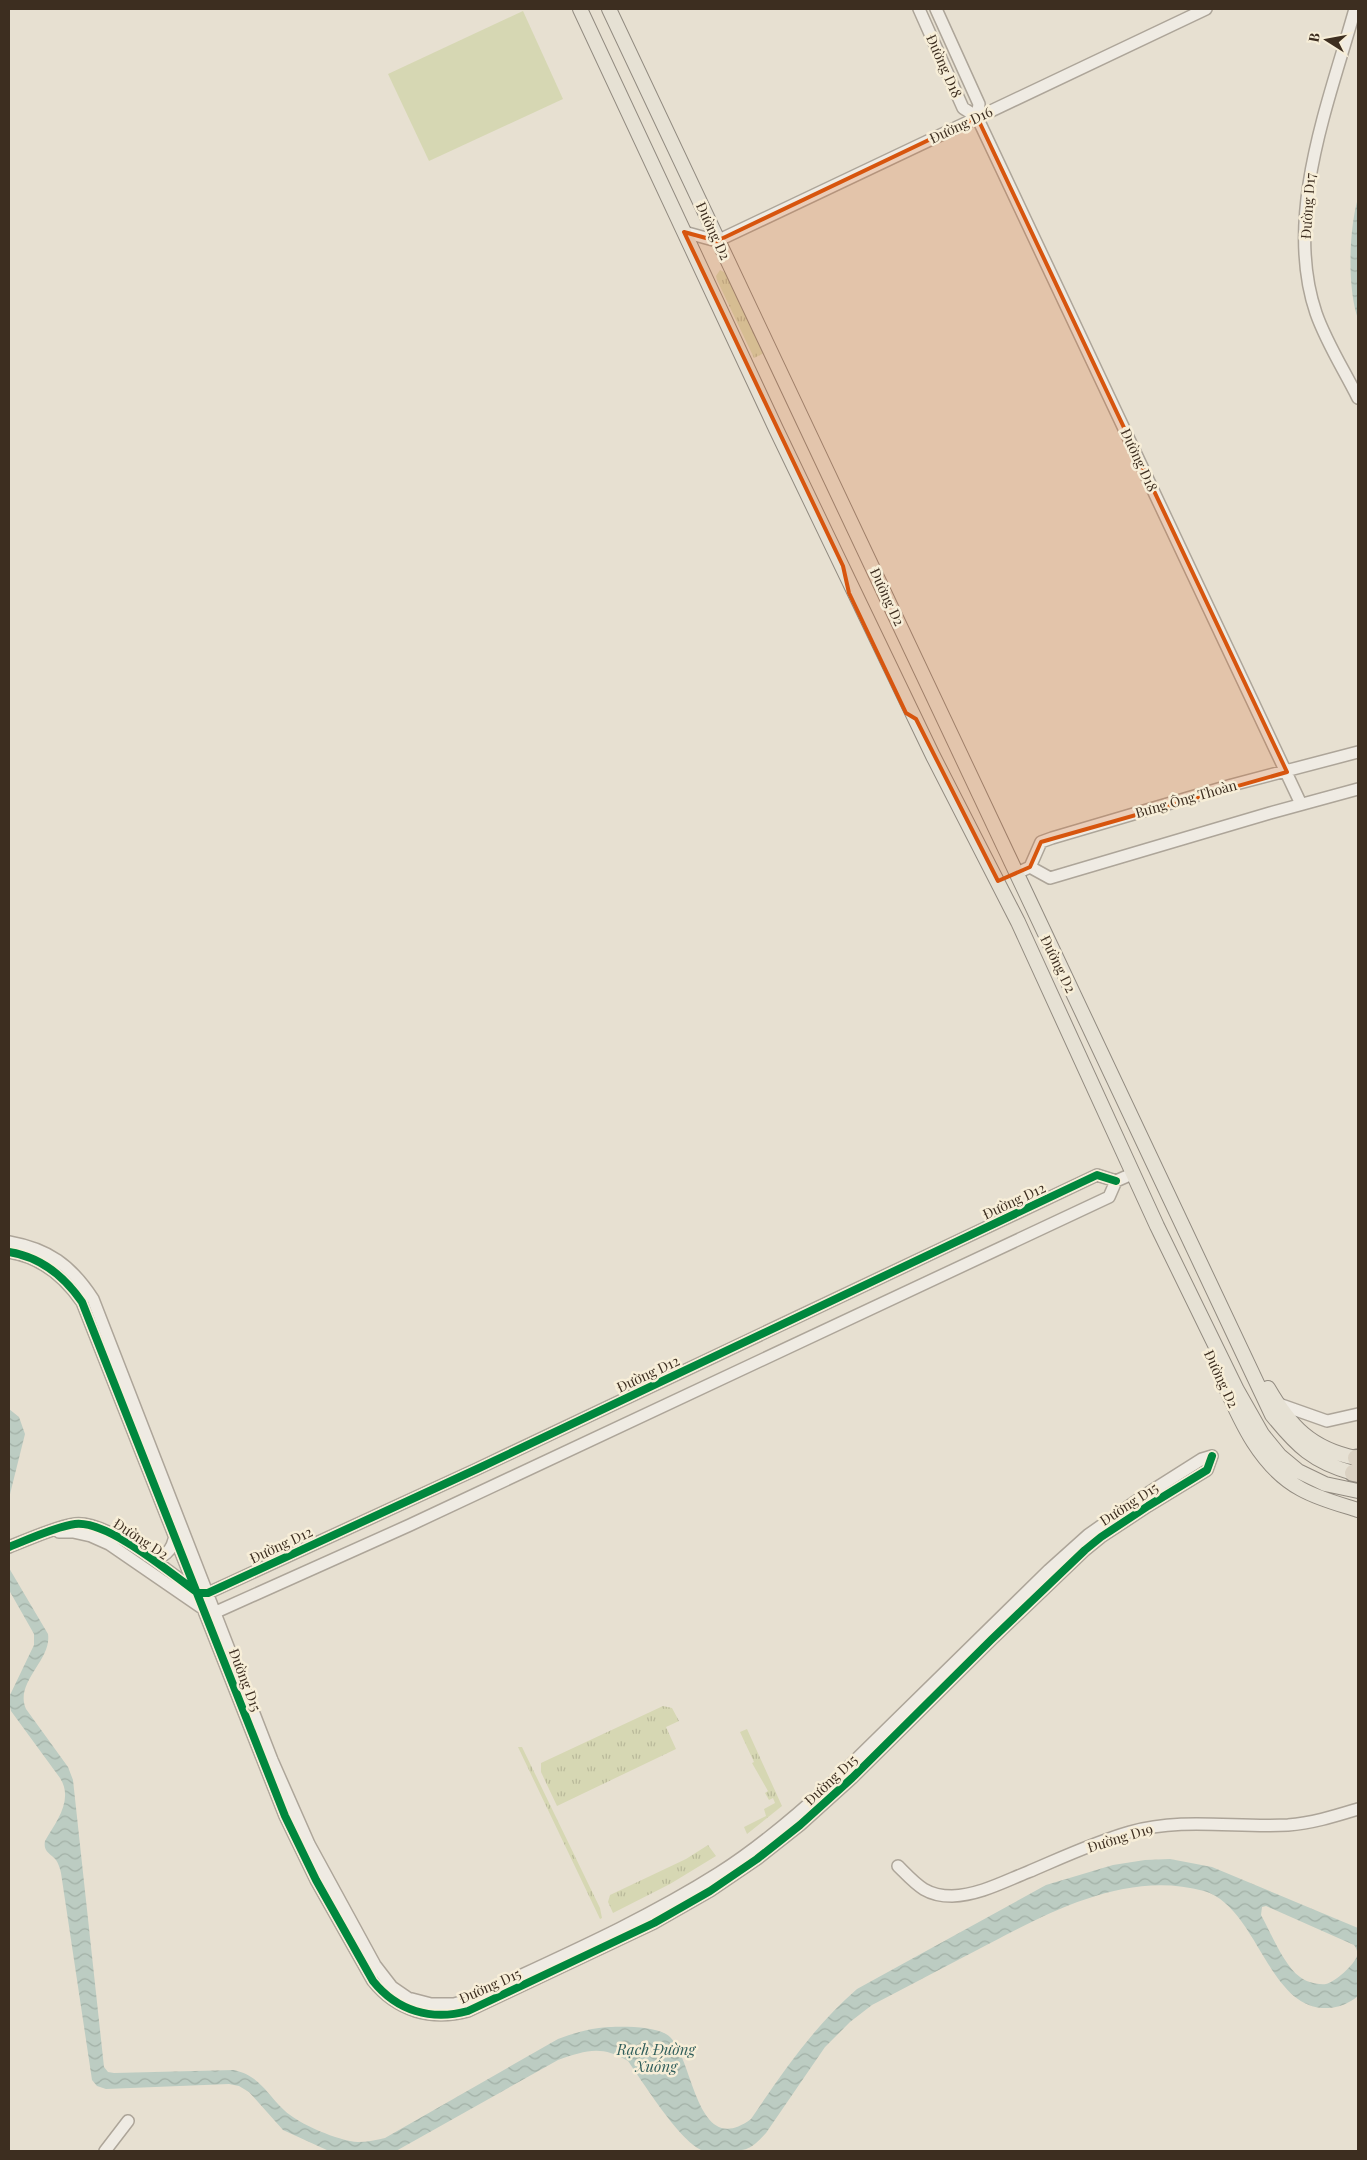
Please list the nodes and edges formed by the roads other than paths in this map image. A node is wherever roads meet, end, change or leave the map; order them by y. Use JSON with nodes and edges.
{"nodes":[{"id":1,"x":575,"y":9,"type":"edge"},
{"id":2,"x":580,"y":9,"type":"edge"},
{"id":3,"x":609,"y":9,"type":"edge"},
{"id":4,"x":919,"y":9,"type":"edge"},
{"id":5,"x":936,"y":9,"type":"edge"},
{"id":6,"x":1206,"y":9,"type":"edge"},
{"id":7,"x":1355,"y":9,"type":"edge"},
{"id":8,"x":977,"y":117,"type":"junction"},
{"id":9,"x":666,"y":193,"type":"junction"},
{"id":10,"x":684,"y":232,"type":"junction"},
{"id":11,"x":717,"y":241,"type":"junction"},
{"id":12,"x":1358,"y":398,"type":"edge"},
{"id":13,"x":1358,"y":752,"type":"edge"},
{"id":14,"x":1287,"y":772,"type":"junction"},
{"id":15,"x":1358,"y":789,"type":"edge"},
{"id":16,"x":1301,"y":804,"type":"junction"},
{"id":17,"x":1023,"y":870,"type":"junction"},
{"id":18,"x":998,"y":881,"type":"junction"},
{"id":19,"x":1156,"y":1163,"type":"junction"},
{"id":20,"x":1132,"y":1174,"type":"junction"},
{"id":21,"x":1116,"y":1181,"type":"junction"},
{"id":22,"x":1163,"y":1187,"type":"junction"},
{"id":23,"x":1143,"y":1196,"type":"junction"},
{"id":24,"x":1182,"y":1210,"type":"junction"},
{"id":25,"x":1182,"y":1224,"type":"junction"},
{"id":26,"x":9,"y":1242,"type":"edge"},
{"id":27,"x":9,"y":1252,"type":"edge"},
{"id":28,"x":1276,"y":1402,"type":"junction"},
{"id":29,"x":1358,"y":1414,"type":"edge"},
{"id":30,"x":1356,"y":1466,"type":"edge"},
{"id":31,"x":477,"y":1469,"type":"junction"},
{"id":32,"x":486,"y":1489,"type":"junction"},
{"id":33,"x":1358,"y":1491,"type":"edge"},
{"id":34,"x":1358,"y":1510,"type":"edge"},
{"id":35,"x":50,"y":1532,"type":"junction"},
{"id":36,"x":175,"y":1534,"type":"junction"},
{"id":37,"x":9,"y":1547,"type":"edge"},
{"id":38,"x":142,"y":1554,"type":"junction"},
{"id":39,"x":203,"y":1593,"type":"junction"},
{"id":40,"x":210,"y":1611,"type":"junction"},
{"id":41,"x":1358,"y":1809,"type":"edge"},
{"id":42,"x":898,"y":1866,"type":"dead end"},
{"id":43,"x":128,"y":2121,"type":"dead end"},
{"id":44,"x":105,"y":2151,"type":"edge"}],
"edges":[{"from":1,"to":9,"type":"main road","name":"Đường D2"},
{"from":2,"to":9,"type":"main road","name":"Đường D2"},
{"from":3,"to":11,"type":"main road","name":"Đường D2"},
{"from":4,"to":8,"type":"street","name":"Đường D18"},
{"from":5,"to":8,"type":"street","name":"Đường D18"},
{"from":6,"to":8,"type":"street","name":"Đường D16"},
{"from":7,"to":12,"type":"street","name":"Đường D17"},
{"from":8,"to":11,"type":"street","name":"Đường D16"},
{"from":8,"to":14,"type":"street","name":"Đường D18"},
{"from":9,"to":10,"type":"main road","name":"Đường D2"},
{"from":10,"to":11,"type":"street"},
{"from":10,"to":18,"type":"main road","name":"Đường D2"},
{"from":11,"to":17,"type":"main road","name":"Đường D2"},
{"from":13,"to":14,"type":"street","name":"Bưng Ông Thoàn"},
{"from":14,"to":16,"type":"street","name":"Đường D18"},
{"from":14,"to":17,"type":"street","name":"Bưng Ông Thoàn"},
{"from":15,"to":16,"type":"street"},
{"from":16,"to":17,"type":"street"},
{"from":17,"to":18,"type":"main road"},
{"from":17,"to":19,"type":"main road","name":"Đường D2"},
{"from":18,"to":20,"type":"main road","name":"Đường D2"},
{"from":19,"to":20,"type":"main road"},
{"from":19,"to":22,"type":"main road","name":"Đường D2"},
{"from":20,"to":21,"type":"street"},
{"from":20,"to":23,"type":"main road","name":"Đường D2"},
{"from":21,"to":31,"type":"street","name":"Đường D12"},
{"from":21,"to":32,"type":"street"},
{"from":22,"to":24,"type":"main road","name":"Đường D2"},
{"from":22,"to":25,"type":"main road","name":"Đường D2"},
{"from":23,"to":33,"type":"main road","name":"Đường D2"},
{"from":23,"to":34,"type":"main road","name":"Đường D2"},
{"from":24,"to":25,"type":"main road","name":"Đường D2"},
{"from":24,"to":28,"type":"main road","name":"Đường D2"},
{"from":25,"to":30,"type":"main road","name":"Đường D2"},
{"from":26,"to":39,"type":"street","name":"Đường D15"},
{"from":27,"to":36,"type":"street","name":"Đường D15"},
{"from":28,"to":29,"type":"street"},
{"from":28,"to":30,"type":"main road","name":"Đường D2"},
{"from":31,"to":32,"type":"street"},
{"from":31,"to":39,"type":"street","name":"Đường D12"},
{"from":32,"to":40,"type":"street"},
{"from":35,"to":37,"type":"street","name":"Đường D2"},
{"from":35,"to":38,"type":"street","name":"Đường D2"},
{"from":35,"to":40,"type":"street","name":"Đường D2"},
{"from":36,"to":38,"type":"street"},
{"from":36,"to":39,"type":"street","name":"Đường D15"},
{"from":38,"to":39,"type":"street","name":"Đường D2"},
{"from":39,"to":40,"type":"street","name":"Đường D15"},
{"from":40,"to":40,"type":"street","name":"Đường D15"},
{"from":41,"to":42,"type":"street","name":"Đường D19"},
{"from":43,"to":44,"type":"street"}]}
